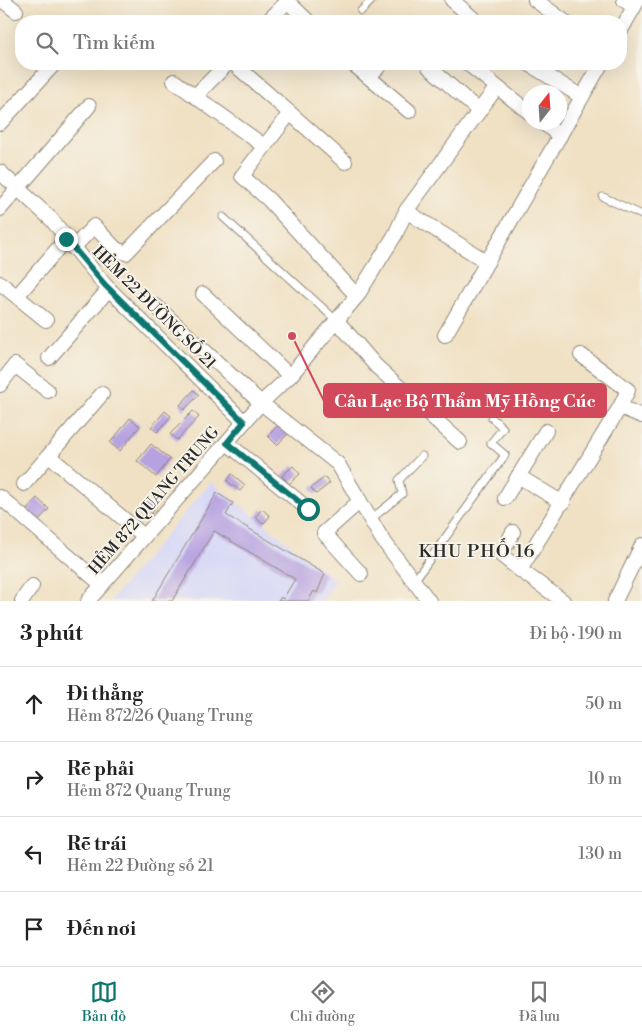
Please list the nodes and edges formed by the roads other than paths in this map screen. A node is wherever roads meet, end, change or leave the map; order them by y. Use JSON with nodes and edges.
{"nodes":[{"id":1,"x":2,"y":0,"type":"edge"},
{"id":2,"x":287,"y":0,"type":"edge"},
{"id":3,"x":372,"y":0,"type":"edge"},
{"id":4,"x":452,"y":0,"type":"edge"},
{"id":5,"x":535,"y":0,"type":"edge"},
{"id":6,"x":632,"y":2,"type":"edge"},
{"id":7,"x":16,"y":11,"type":"dead end"},
{"id":8,"x":362,"y":11,"type":"dead end"},
{"id":9,"x":273,"y":15,"type":"edge"},
{"id":10,"x":302,"y":15,"type":"edge"},
{"id":11,"x":469,"y":15,"type":"edge"},
{"id":12,"x":556,"y":15,"type":"edge"},
{"id":13,"x":627,"y":15,"type":"edge"},
{"id":14,"x":49,"y":70,"type":"edge"},
{"id":15,"x":221,"y":70,"type":"edge"},
{"id":16,"x":241,"y":70,"type":"edge"},
{"id":17,"x":360,"y":70,"type":"edge"},
{"id":18,"x":375,"y":70,"type":"edge"},
{"id":19,"x":432,"y":70,"type":"edge"},
{"id":20,"x":475,"y":70,"type":"edge"},
{"id":21,"x":539,"y":70,"type":"edge"},
{"id":22,"x":598,"y":70,"type":"edge"},
{"id":23,"x":369,"y":77,"type":"junction"},
{"id":24,"x":174,"y":81,"type":"dead end"},
{"id":25,"x":496,"y":88,"type":"junction"},
{"id":26,"x":195,"y":96,"type":"junction"},
{"id":27,"x":582,"y":97,"type":"junction"},
{"id":28,"x":89,"y":106,"type":"dead end"},
{"id":29,"x":522,"y":107,"type":"edge"},
{"id":30,"x":479,"y":111,"type":"junction"},
{"id":31,"x":410,"y":112,"type":"dead end"},
{"id":32,"x":290,"y":113,"type":"junction"},
{"id":33,"x":0,"y":123,"type":"edge"},
{"id":34,"x":552,"y":130,"type":"edge"},
{"id":35,"x":560,"y":136,"type":"junction"},
{"id":36,"x":264,"y":146,"type":"junction"},
{"id":37,"x":214,"y":161,"type":"dead end"},
{"id":38,"x":345,"y":162,"type":"dead end"},
{"id":39,"x":0,"y":172,"type":"edge"},
{"id":40,"x":18,"y":188,"type":"junction"},
{"id":41,"x":603,"y":198,"type":"dead end"},
{"id":42,"x":0,"y":209,"type":"edge"},
{"id":43,"x":406,"y":211,"type":"junction"},
{"id":44,"x":642,"y":214,"type":"edge"},
{"id":45,"x":222,"y":217,"type":"dead end"},
{"id":46,"x":69,"y":244,"type":"junction"},
{"id":47,"x":487,"y":262,"type":"junction"},
{"id":48,"x":0,"y":283,"type":"edge"},
{"id":49,"x":109,"y":289,"type":"junction"},
{"id":50,"x":203,"y":294,"type":"dead end"},
{"id":51,"x":17,"y":296,"type":"junction"},
{"id":52,"x":357,"y":296,"type":"junction"},
{"id":53,"x":156,"y":306,"type":"dead end"},
{"id":54,"x":46,"y":320,"type":"dead end"},
{"id":55,"x":338,"y":322,"type":"junction"},
{"id":56,"x":445,"y":335,"type":"dead end"},
{"id":57,"x":581,"y":355,"type":"dead end"},
{"id":58,"x":49,"y":358,"type":"dead end"},
{"id":59,"x":290,"y":376,"type":"junction"},
{"id":60,"x":0,"y":384,"type":"edge"},
{"id":61,"x":48,"y":391,"type":"dead end"},
{"id":62,"x":102,"y":394,"type":"dead end"},
{"id":63,"x":261,"y":403,"type":"junction"},
{"id":64,"x":620,"y":407,"type":"junction"},
{"id":65,"x":642,"y":416,"type":"edge"},
{"id":66,"x":492,"y":418,"type":"dead end"},
{"id":67,"x":244,"y":422,"type":"junction"},
{"id":68,"x":546,"y":431,"type":"dead end"},
{"id":69,"x":460,"y":442,"type":"dead end"},
{"id":70,"x":227,"y":443,"type":"junction"},
{"id":71,"x":49,"y":456,"type":"junction"},
{"id":72,"x":422,"y":456,"type":"dead end"},
{"id":73,"x":518,"y":476,"type":"junction"},
{"id":74,"x":24,"y":484,"type":"dead end"},
{"id":75,"x":0,"y":497,"type":"edge"},
{"id":76,"x":505,"y":498,"type":"dead end"},
{"id":77,"x":360,"y":501,"type":"junction"},
{"id":78,"x":563,"y":503,"type":"junction"},
{"id":79,"x":308,"y":509,"type":"dead end"},
{"id":80,"x":371,"y":519,"type":"junction"},
{"id":81,"x":513,"y":532,"type":"dead end"},
{"id":82,"x":144,"y":536,"type":"junction"},
{"id":83,"x":642,"y":546,"type":"edge"},
{"id":84,"x":520,"y":570,"type":"junction"},
{"id":85,"x":361,"y":574,"type":"dead end"},
{"id":86,"x":414,"y":581,"type":"junction"},
{"id":87,"x":102,"y":585,"type":"junction"},
{"id":88,"x":32,"y":586,"type":"dead end"},
{"id":89,"x":22,"y":601,"type":"edge"},
{"id":90,"x":88,"y":601,"type":"edge"},
{"id":91,"x":429,"y":601,"type":"edge"},
{"id":92,"x":563,"y":601,"type":"edge"},
{"id":93,"x":615,"y":601,"type":"edge"}],
"edges":[{"from":1,"to":7,"type":"street"},
{"from":2,"to":9,"type":"street"},
{"from":2,"to":10,"type":"street"},
{"from":3,"to":8,"type":"lane"},
{"from":4,"to":11,"type":"street"},
{"from":5,"to":12,"type":"street"},
{"from":6,"to":13,"type":"street"},
{"from":14,"to":33,"type":"street"},
{"from":15,"to":26,"type":"street"},
{"from":16,"to":32,"type":"street"},
{"from":17,"to":23,"type":"street"},
{"from":18,"to":23,"type":"street"},
{"from":19,"to":30,"type":"street"},
{"from":20,"to":25,"type":"street"},
{"from":21,"to":27,"type":"street"},
{"from":22,"to":27,"type":"street"},
{"from":23,"to":31,"type":"street"},
{"from":24,"to":26,"type":"street"},
{"from":25,"to":29,"type":"street"},
{"from":25,"to":30,"type":"street","name":"HẺM 872 QUANG TRUNG"},
{"from":26,"to":36,"type":"street"},
{"from":27,"to":35,"type":"street"},
{"from":28,"to":40,"type":"street"},
{"from":30,"to":43,"type":"street","name":"HẺM 872 QUANG TRUNG"},
{"from":32,"to":36,"type":"street"},
{"from":32,"to":38,"type":"street"},
{"from":34,"to":35,"type":"street"},
{"from":35,"to":47,"type":"street"},
{"from":36,"to":52,"type":"street"},
{"from":37,"to":46,"type":"street"},
{"from":39,"to":40,"type":"street","name":"HẺM 22 ĐƯỜNG SỐ 21"},
{"from":40,"to":42,"type":"street"},
{"from":40,"to":46,"type":"street","name":"HẺM 22 ĐƯỜNG SỐ 21"},
{"from":41,"to":44,"type":"lane"},
{"from":43,"to":47,"type":"street"},
{"from":43,"to":52,"type":"street","name":"HẺM 872 QUANG TRUNG"},
{"from":45,"to":55,"type":"lane"},
{"from":46,"to":49,"type":"street","name":"HẺM 22 ĐƯỜNG SỐ 21"},
{"from":46,"to":51,"type":"street"},
{"from":47,"to":56,"type":"street"},
{"from":48,"to":51,"type":"street"},
{"from":49,"to":58,"type":"street"},
{"from":49,"to":67,"type":"street","name":"HẺM 22 ĐƯỜNG SỐ 21"},
{"from":50,"to":59,"type":"street"},
{"from":51,"to":54,"type":"street"},
{"from":52,"to":55,"type":"street","name":"HẺM 872 QUANG TRUNG"},
{"from":53,"to":63,"type":"street"},
{"from":55,"to":59,"type":"street","name":"HẺM 872 QUANG TRUNG"},
{"from":55,"to":69,"type":"street"},
{"from":57,"to":64,"type":"street"},
{"from":59,"to":63,"type":"street","name":"HẺM 872 QUANG TRUNG"},
{"from":60,"to":61,"type":"street"},
{"from":62,"to":71,"type":"street"},
{"from":63,"to":67,"type":"street","name":"HẺM 872 QUANG TRUNG"},
{"from":63,"to":77,"type":"street"},
{"from":64,"to":65,"type":"street"},
{"from":64,"to":78,"type":"street"},
{"from":66,"to":86,"type":"lane"},
{"from":67,"to":70,"type":"street","name":"HẺM 872 QUANG TRUNG"},
{"from":68,"to":73,"type":"street"},
{"from":70,"to":79,"type":"street"},
{"from":70,"to":82,"type":"street","name":"HẺM 872 QUANG TRUNG"},
{"from":71,"to":74,"type":"street"},
{"from":71,"to":82,"type":"street"},
{"from":72,"to":80,"type":"lane"},
{"from":73,"to":76,"type":"street"},
{"from":73,"to":78,"type":"street"},
{"from":75,"to":87,"type":"street"},
{"from":77,"to":80,"type":"street"},
{"from":77,"to":85,"type":"street"},
{"from":78,"to":84,"type":"street"},
{"from":80,"to":86,"type":"street"},
{"from":81,"to":84,"type":"street"},
{"from":82,"to":87,"type":"street","name":"HẺM 872 QUANG TRUNG"},
{"from":83,"to":93,"type":"street"},
{"from":84,"to":92,"type":"street"},
{"from":86,"to":91,"type":"street"},
{"from":87,"to":90,"type":"street","name":"HẺM 872 QUANG TRUNG"},
{"from":88,"to":89,"type":"street"}]}
